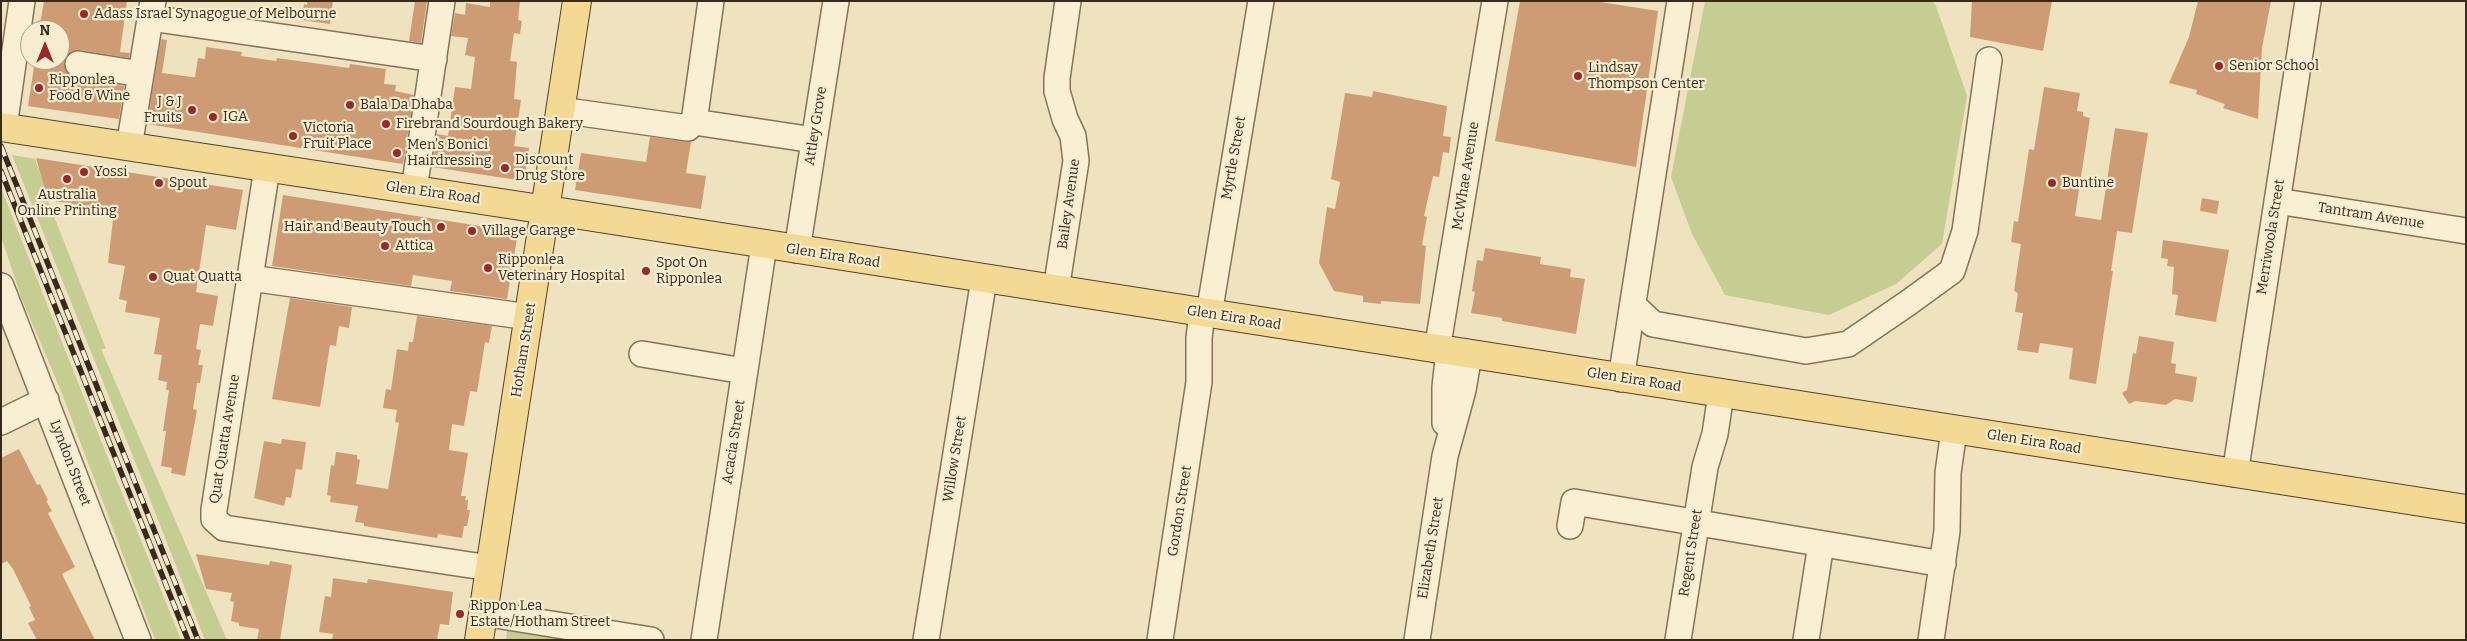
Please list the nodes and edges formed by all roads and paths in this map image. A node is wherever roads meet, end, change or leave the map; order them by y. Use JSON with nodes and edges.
{"nodes":[{"id":1,"x":22,"y":1,"type":"edge"},
{"id":2,"x":442,"y":1,"type":"edge"},
{"id":3,"x":577,"y":1,"type":"edge"},
{"id":4,"x":711,"y":1,"type":"edge"},
{"id":5,"x":836,"y":1,"type":"edge"},
{"id":6,"x":1068,"y":1,"type":"edge"},
{"id":7,"x":1261,"y":1,"type":"edge"},
{"id":8,"x":1495,"y":1,"type":"edge"},
{"id":9,"x":1680,"y":1,"type":"edge"},
{"id":10,"x":2308,"y":1,"type":"edge"},
{"id":11,"x":152,"y":10,"type":"edge"},
{"id":12,"x":434,"y":59,"type":"junction"},
{"id":13,"x":1989,"y":60,"type":"dead end"},
{"id":14,"x":78,"y":64,"type":"dead end"},
{"id":15,"x":141,"y":74,"type":"junction"},
{"id":16,"x":560,"y":110,"type":"junction"},
{"id":17,"x":694,"y":122,"type":"junction"},
{"id":18,"x":3,"y":127,"type":"edge"},
{"id":19,"x":814,"y":140,"type":"junction"},
{"id":20,"x":129,"y":147,"type":"junction"},
{"id":21,"x":267,"y":168,"type":"junction"},
{"id":22,"x":414,"y":190,"type":"junction"},
{"id":23,"x":2277,"y":201,"type":"junction"},
{"id":24,"x":546,"y":210,"type":"junction"},
{"id":25,"x":2466,"y":231,"type":"edge"},
{"id":26,"x":764,"y":245,"type":"junction"},
{"id":27,"x":797,"y":250,"type":"junction"},
{"id":28,"x":250,"y":278,"type":"junction"},
{"id":29,"x":984,"y":279,"type":"junction"},
{"id":30,"x":1,"y":286,"type":"edge"},
{"id":31,"x":1056,"y":290,"type":"junction"},
{"id":32,"x":1634,"y":306,"type":"junction"},
{"id":33,"x":1209,"y":314,"type":"junction"},
{"id":34,"x":529,"y":317,"type":"junction"},
{"id":35,"x":12,"y":342,"type":"edge"},
{"id":36,"x":1452,"y":352,"type":"junction"},
{"id":37,"x":642,"y":354,"type":"dead end"},
{"id":38,"x":744,"y":370,"type":"junction"},
{"id":39,"x":1621,"y":379,"type":"junction"},
{"id":40,"x":1715,"y":393,"type":"junction"},
{"id":41,"x":46,"y":400,"type":"junction"},
{"id":42,"x":1,"y":422,"type":"edge"},
{"id":43,"x":1962,"y":431,"type":"junction"},
{"id":44,"x":2235,"y":474,"type":"junction"},
{"id":45,"x":2466,"y":510,"type":"edge"},
{"id":46,"x":1696,"y":523,"type":"junction"},
{"id":47,"x":1570,"y":526,"type":"dead end"},
{"id":48,"x":1821,"y":544,"type":"junction"},
{"id":49,"x":1943,"y":564,"type":"junction"},
{"id":50,"x":490,"y":568,"type":"junction"},
{"id":51,"x":483,"y":613,"type":"junction"},
{"id":52,"x":138,"y":640,"type":"edge"},
{"id":53,"x":479,"y":640,"type":"edge"},
{"id":54,"x":651,"y":640,"type":"edge"},
{"id":55,"x":704,"y":640,"type":"edge"},
{"id":56,"x":926,"y":640,"type":"edge"},
{"id":57,"x":1160,"y":640,"type":"edge"},
{"id":58,"x":1417,"y":640,"type":"edge"},
{"id":59,"x":1678,"y":640,"type":"edge"},
{"id":60,"x":1806,"y":640,"type":"edge"},
{"id":61,"x":1931,"y":640,"type":"edge"}],
"edges":[{"from":1,"to":18,"type":"street"},
{"from":2,"to":12,"type":"street"},
{"from":3,"to":16,"type":"main road","name":"Hotham Street"},
{"from":4,"to":17,"type":"street"},
{"from":5,"to":19,"type":"street","name":"Attley Grove"},
{"from":6,"to":31,"type":"street","name":"Bailey Avenue"},
{"from":7,"to":33,"type":"street","name":"Myrtle Street"},
{"from":8,"to":36,"type":"street","name":"McWhae Avenue"},
{"from":9,"to":32,"type":"street"},
{"from":10,"to":23,"type":"street","name":"Merriwoola Street"},
{"from":11,"to":12,"type":"street"},
{"from":11,"to":15,"type":"street"},
{"from":12,"to":22,"type":"street"},
{"from":13,"to":32,"type":"street"},
{"from":14,"to":15,"type":"street"},
{"from":15,"to":20,"type":"street"},
{"from":16,"to":17,"type":"street"},
{"from":16,"to":24,"type":"main road","name":"Hotham Street"},
{"from":17,"to":19,"type":"street"},
{"from":18,"to":20,"type":"main road","name":"Glen Eira Road"},
{"from":19,"to":27,"type":"street","name":"Attley Grove"},
{"from":20,"to":21,"type":"main road","name":"Glen Eira Road"},
{"from":21,"to":22,"type":"main road","name":"Glen Eira Road"},
{"from":21,"to":28,"type":"street","name":"Quat Quatta Avenue"},
{"from":22,"to":24,"type":"main road","name":"Glen Eira Road"},
{"from":23,"to":25,"type":"street","name":"Tantram Avenue"},
{"from":23,"to":44,"type":"street","name":"Merriwoola Street"},
{"from":24,"to":26,"type":"main road","name":"Glen Eira Road"},
{"from":24,"to":34,"type":"main road","name":"Hotham Street"},
{"from":26,"to":27,"type":"main road","name":"Glen Eira Road"},
{"from":26,"to":38,"type":"street","name":"Acacia Street"},
{"from":27,"to":29,"type":"main road","name":"Glen Eira Road"},
{"from":28,"to":34,"type":"street"},
{"from":28,"to":50,"type":"street","name":"Quat Quatta Avenue"},
{"from":29,"to":31,"type":"main road","name":"Glen Eira Road"},
{"from":29,"to":56,"type":"street","name":"Willow Street"},
{"from":30,"to":35,"type":"street","name":"Lyndon Street"},
{"from":31,"to":33,"type":"main road","name":"Glen Eira Road"},
{"from":32,"to":39,"type":"street"},
{"from":33,"to":36,"type":"main road","name":"Glen Eira Road"},
{"from":33,"to":57,"type":"street","name":"Gordon Street"},
{"from":34,"to":50,"type":"main road","name":"Hotham Street"},
{"from":35,"to":41,"type":"street","name":"Lyndon Street"},
{"from":36,"to":39,"type":"main road","name":"Glen Eira Road"},
{"from":36,"to":58,"type":"street","name":"Elizabeth Street"},
{"from":37,"to":38,"type":"street"},
{"from":38,"to":55,"type":"street","name":"Acacia Street"},
{"from":39,"to":40,"type":"main road","name":"Glen Eira Road"},
{"from":40,"to":43,"type":"main road","name":"Glen Eira Road"},
{"from":40,"to":46,"type":"street","name":"Regent Street"},
{"from":41,"to":42,"type":"street"},
{"from":41,"to":52,"type":"street","name":"Lyndon Street"},
{"from":43,"to":44,"type":"main road","name":"Glen Eira Road"},
{"from":43,"to":49,"type":"street"},
{"from":44,"to":45,"type":"main road","name":"Glen Eira Road"},
{"from":46,"to":47,"type":"street"},
{"from":46,"to":48,"type":"street"},
{"from":46,"to":59,"type":"street","name":"Regent Street"},
{"from":48,"to":49,"type":"street"},
{"from":48,"to":60,"type":"street"},
{"from":49,"to":61,"type":"street"},
{"from":50,"to":51,"type":"main road","name":"Hotham Street"},
{"from":51,"to":53,"type":"main road","name":"Hotham Street"},
{"from":51,"to":54,"type":"street"}]}
